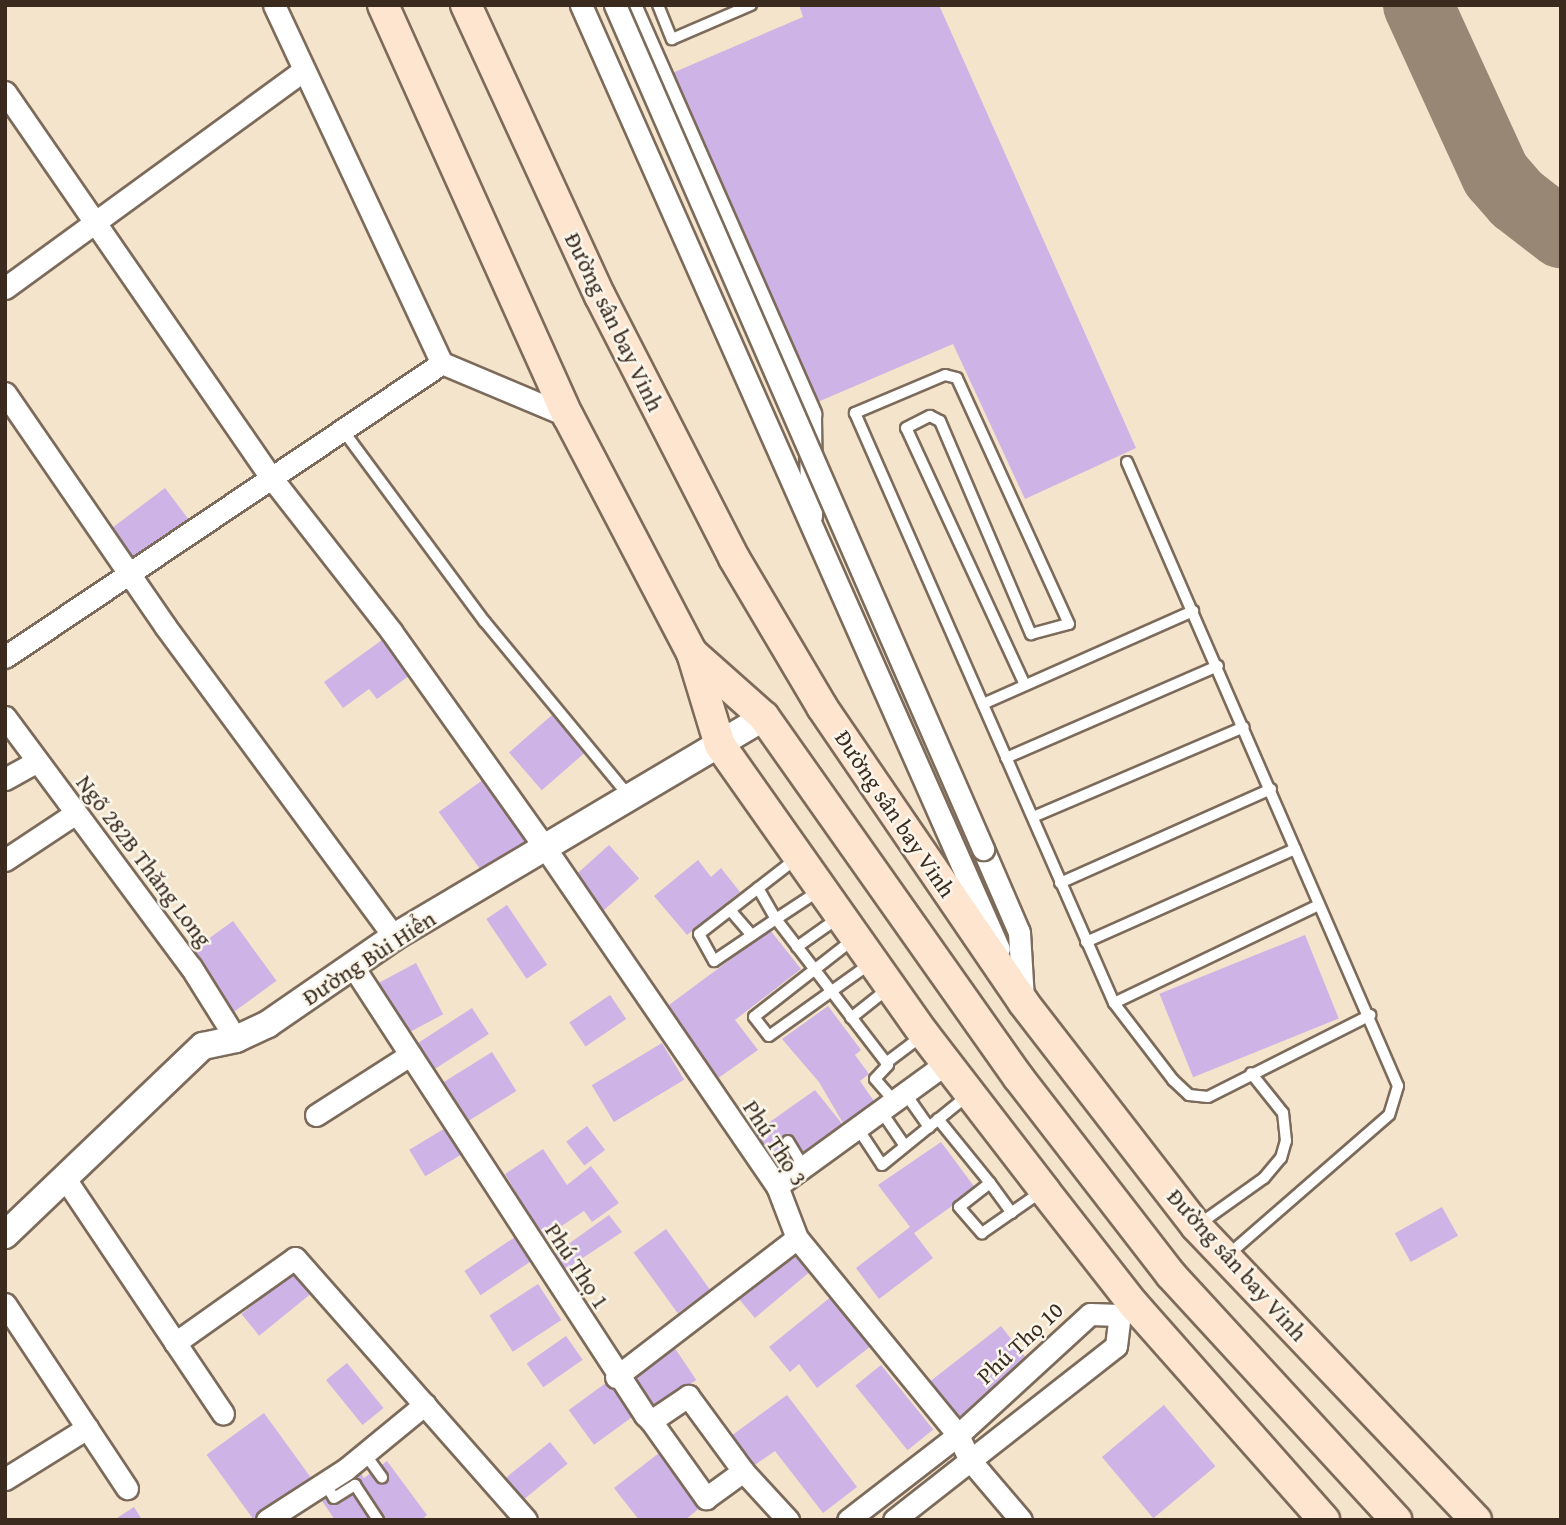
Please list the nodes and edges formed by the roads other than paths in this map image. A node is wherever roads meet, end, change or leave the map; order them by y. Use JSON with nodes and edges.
{"nodes":[{"id":1,"x":274,"y":5,"type":"edge"},
{"id":2,"x":383,"y":5,"type":"edge"},
{"id":3,"x":466,"y":5,"type":"edge"},
{"id":4,"x":581,"y":5,"type":"edge"},
{"id":5,"x":615,"y":5,"type":"edge"},
{"id":6,"x":630,"y":5,"type":"edge"},
{"id":7,"x":658,"y":5,"type":"edge"},
{"id":8,"x":751,"y":5,"type":"edge"},
{"id":9,"x":303,"y":71,"type":"junction"},
{"id":10,"x":5,"y":92,"type":"edge"},
{"id":11,"x":94,"y":228,"type":"junction"},
{"id":12,"x":5,"y":288,"type":"edge"},
{"id":13,"x":442,"y":363,"type":"junction"},
{"id":14,"x":5,"y":393,"type":"edge"},
{"id":15,"x":568,"y":416,"type":"junction"},
{"id":16,"x":342,"y":429,"type":"junction"},
{"id":17,"x":1127,"y":462,"type":"dead end"},
{"id":18,"x":270,"y":476,"type":"junction"},
{"id":19,"x":811,"y":525,"type":"junction"},
{"id":20,"x":128,"y":574,"type":"junction"},
{"id":21,"x":1193,"y":611,"type":"junction"},
{"id":22,"x":692,"y":653,"type":"junction"},
{"id":23,"x":5,"y":657,"type":"edge"},
{"id":24,"x":1218,"y":666,"type":"junction"},
{"id":25,"x":1025,"y":685,"type":"junction"},
{"id":26,"x":983,"y":704,"type":"junction"},
{"id":27,"x":5,"y":717,"type":"edge"},
{"id":28,"x":764,"y":717,"type":"junction"},
{"id":29,"x":1244,"y":727,"type":"junction"},
{"id":30,"x":720,"y":746,"type":"junction"},
{"id":31,"x":1006,"y":758,"type":"junction"},
{"id":32,"x":37,"y":761,"type":"junction"},
{"id":33,"x":5,"y":779,"type":"edge"},
{"id":34,"x":1271,"y":789,"type":"junction"},
{"id":35,"x":629,"y":797,"type":"junction"},
{"id":36,"x":76,"y":813,"type":"junction"},
{"id":37,"x":1033,"y":817,"type":"junction"},
{"id":38,"x":546,"y":849,"type":"junction"},
{"id":39,"x":1294,"y":849,"type":"junction"},
{"id":40,"x":797,"y":858,"type":"junction"},
{"id":41,"x":5,"y":860,"type":"edge"},
{"id":42,"x":1060,"y":883,"type":"junction"},
{"id":43,"x":758,"y":888,"type":"junction"},
{"id":44,"x":820,"y":890,"type":"junction"},
{"id":45,"x":1319,"y":905,"type":"junction"},
{"id":46,"x":730,"y":909,"type":"junction"},
{"id":47,"x":775,"y":919,"type":"junction"},
{"id":48,"x":847,"y":928,"type":"junction"},
{"id":49,"x":752,"y":935,"type":"junction"},
{"id":50,"x":394,"y":937,"type":"junction"},
{"id":51,"x":1086,"y":942,"type":"junction"},
{"id":52,"x":797,"y":947,"type":"junction"},
{"id":53,"x":873,"y":963,"type":"junction"},
{"id":54,"x":352,"y":965,"type":"junction"},
{"id":55,"x":814,"y":969,"type":"junction"},
{"id":56,"x":890,"y":987,"type":"junction"},
{"id":57,"x":790,"y":990,"type":"junction"},
{"id":58,"x":831,"y":991,"type":"junction"},
{"id":59,"x":1023,"y":1002,"type":"junction"},
{"id":60,"x":1114,"y":1003,"type":"junction"},
{"id":61,"x":807,"y":1008,"type":"junction"},
{"id":62,"x":1370,"y":1015,"type":"junction"},
{"id":63,"x":851,"y":1017,"type":"junction"},
{"id":64,"x":924,"y":1034,"type":"junction"},
{"id":65,"x":236,"y":1039,"type":"junction"},
{"id":66,"x":410,"y":1055,"type":"junction"},
{"id":67,"x":886,"y":1063,"type":"junction"},
{"id":68,"x":946,"y":1063,"type":"junction"},
{"id":69,"x":1251,"y":1073,"type":"junction"},
{"id":70,"x":969,"y":1094,"type":"junction"},
{"id":71,"x":893,"y":1102,"type":"junction"},
{"id":72,"x":316,"y":1115,"type":"dead end"},
{"id":73,"x":934,"y":1123,"type":"junction"},
{"id":74,"x":857,"y":1127,"type":"junction"},
{"id":75,"x":788,"y":1141,"type":"dead end"},
{"id":76,"x":905,"y":1146,"type":"junction"},
{"id":77,"x":805,"y":1169,"type":"junction"},
{"id":78,"x":64,"y":1177,"type":"junction"},
{"id":79,"x":990,"y":1183,"type":"junction"},
{"id":80,"x":777,"y":1186,"type":"junction"},
{"id":81,"x":1044,"y":1190,"type":"junction"},
{"id":82,"x":1012,"y":1213,"type":"junction"},
{"id":83,"x":1196,"y":1226,"type":"junction"},
{"id":84,"x":5,"y":1235,"type":"edge"},
{"id":85,"x":797,"y":1238,"type":"junction"},
{"id":86,"x":1226,"y":1257,"type":"junction"},
{"id":87,"x":1171,"y":1275,"type":"junction"},
{"id":88,"x":5,"y":1304,"type":"edge"},
{"id":89,"x":1127,"y":1310,"type":"junction"},
{"id":90,"x":175,"y":1343,"type":"junction"},
{"id":91,"x":616,"y":1377,"type":"junction"},
{"id":92,"x":425,"y":1404,"type":"junction"},
{"id":93,"x":223,"y":1413,"type":"dead end"},
{"id":94,"x":651,"y":1421,"type":"junction"},
{"id":95,"x":87,"y":1427,"type":"junction"},
{"id":96,"x":958,"y":1435,"type":"junction"},
{"id":97,"x":365,"y":1454,"type":"junction"},
{"id":98,"x":968,"y":1459,"type":"junction"},
{"id":99,"x":743,"y":1471,"type":"junction"},
{"id":100,"x":382,"y":1477,"type":"dead end"},
{"id":101,"x":5,"y":1479,"type":"edge"},
{"id":102,"x":325,"y":1483,"type":"junction"},
{"id":103,"x":127,"y":1488,"type":"dead end"},
{"id":104,"x":267,"y":1520,"type":"edge"},
{"id":105,"x":378,"y":1520,"type":"edge"},
{"id":106,"x":526,"y":1520,"type":"edge"},
{"id":107,"x":788,"y":1520,"type":"edge"},
{"id":108,"x":848,"y":1520,"type":"edge"},
{"id":109,"x":894,"y":1520,"type":"edge"},
{"id":110,"x":1021,"y":1520,"type":"edge"},
{"id":111,"x":1324,"y":1520,"type":"edge"},
{"id":112,"x":1396,"y":1520,"type":"edge"},
{"id":113,"x":1476,"y":1520,"type":"edge"}],
"edges":[{"from":1,"to":9,"type":"street"},
{"from":2,"to":15,"type":"main road"},
{"from":3,"to":59,"type":"main road","name":"Đường sân bay Vinh"},
{"from":4,"to":19,"type":"street"},
{"from":5,"to":59,"type":"street","bridge":true},
{"from":6,"to":19,"type":"street"},
{"from":7,"to":8,"type":"lane"},
{"from":9,"to":11,"type":"street"},
{"from":9,"to":13,"type":"street"},
{"from":10,"to":11,"type":"street","name":"Phú Thọ 3"},
{"from":11,"to":12,"type":"street"},
{"from":11,"to":18,"type":"street","name":"Phú Thọ 3"},
{"from":13,"to":15,"type":"street"},
{"from":13,"to":16,"type":"street"},
{"from":14,"to":20,"type":"street"},
{"from":15,"to":22,"type":"main road"},
{"from":16,"to":18,"type":"street"},
{"from":16,"to":35,"type":"lane"},
{"from":17,"to":21,"type":"lane"},
{"from":18,"to":20,"type":"street"},
{"from":18,"to":38,"type":"street","name":"Phú Thọ 3"},
{"from":19,"to":59,"type":"street"},
{"from":20,"to":23,"type":"street"},
{"from":20,"to":50,"type":"street"},
{"from":21,"to":24,"type":"lane"},
{"from":21,"to":25,"type":"lane"},
{"from":22,"to":28,"type":"main road"},
{"from":22,"to":30,"type":"main road"},
{"from":24,"to":29,"type":"lane"},
{"from":24,"to":31,"type":"lane"},
{"from":25,"to":26,"type":"lane"},
{"from":25,"to":26,"type":"lane"},
{"from":26,"to":31,"type":"lane"},
{"from":27,"to":32,"type":"street","name":"Ngõ 282B Thăng Long"},
{"from":28,"to":30,"type":"street","name":"Đường Bùi Hiển"},
{"from":28,"to":87,"type":"main road"},
{"from":29,"to":34,"type":"lane"},
{"from":29,"to":37,"type":"lane"},
{"from":30,"to":35,"type":"street","name":"Đường Bùi Hiển"},
{"from":30,"to":40,"type":"main road"},
{"from":31,"to":37,"type":"lane"},
{"from":32,"to":33,"type":"street"},
{"from":32,"to":36,"type":"street","name":"Ngõ 282B Thăng Long"},
{"from":34,"to":39,"type":"lane"},
{"from":34,"to":42,"type":"lane"},
{"from":35,"to":38,"type":"street","name":"Đường Bùi Hiển"},
{"from":36,"to":41,"type":"street"},
{"from":36,"to":65,"type":"street","name":"Ngõ 282B Thăng Long"},
{"from":37,"to":42,"type":"lane"},
{"from":38,"to":50,"type":"street","name":"Đường Bùi Hiển"},
{"from":38,"to":80,"type":"street","name":"Phú Thọ 3"},
{"from":39,"to":45,"type":"lane"},
{"from":39,"to":51,"type":"lane"},
{"from":40,"to":43,"type":"lane"},
{"from":40,"to":44,"type":"main road"},
{"from":42,"to":51,"type":"lane"},
{"from":43,"to":46,"type":"lane"},
{"from":43,"to":47,"type":"lane"},
{"from":44,"to":47,"type":"lane"},
{"from":44,"to":48,"type":"main road"},
{"from":45,"to":60,"type":"lane"},
{"from":45,"to":62,"type":"lane"},
{"from":46,"to":49,"type":"lane"},
{"from":46,"to":49,"type":"lane"},
{"from":47,"to":49,"type":"lane"},
{"from":47,"to":52,"type":"lane"},
{"from":48,"to":52,"type":"lane"},
{"from":48,"to":53,"type":"main road"},
{"from":48,"to":55,"type":"lane"},
{"from":50,"to":54,"type":"street","name":"Đường Bùi Hiển"},
{"from":51,"to":60,"type":"lane"},
{"from":52,"to":55,"type":"lane"},
{"from":53,"to":56,"type":"main road"},
{"from":53,"to":58,"type":"lane"},
{"from":54,"to":65,"type":"street","name":"Đường Bùi Hiển"},
{"from":54,"to":66,"type":"street","name":"Phú Thọ 1"},
{"from":55,"to":57,"type":"lane"},
{"from":55,"to":58,"type":"lane"},
{"from":56,"to":63,"type":"lane"},
{"from":56,"to":64,"type":"main road"},
{"from":57,"to":61,"type":"lane"},
{"from":57,"to":61,"type":"lane"},
{"from":58,"to":61,"type":"lane"},
{"from":58,"to":63,"type":"lane"},
{"from":59,"to":83,"type":"main road","name":"Đường sân bay Vinh"},
{"from":60,"to":69,"type":"lane"},
{"from":62,"to":69,"type":"lane"},
{"from":62,"to":86,"type":"lane"},
{"from":63,"to":67,"type":"lane"},
{"from":64,"to":67,"type":"lane"},
{"from":64,"to":68,"type":"main road"},
{"from":65,"to":78,"type":"street","name":"Đường Bùi Hiển"},
{"from":66,"to":72,"type":"street"},
{"from":66,"to":91,"type":"street","name":"Phú Thọ 1"},
{"from":67,"to":71,"type":"lane"},
{"from":68,"to":70,"type":"main road"},
{"from":68,"to":71,"type":"street"},
{"from":69,"to":83,"type":"lane"},
{"from":70,"to":73,"type":"lane"},
{"from":70,"to":81,"type":"main road"},
{"from":71,"to":73,"type":"lane"},
{"from":71,"to":74,"type":"street"},
{"from":71,"to":76,"type":"lane"},
{"from":73,"to":76,"type":"lane"},
{"from":73,"to":79,"type":"lane"},
{"from":74,"to":76,"type":"lane"},
{"from":74,"to":77,"type":"street"},
{"from":75,"to":77,"type":"lane"},
{"from":77,"to":80,"type":"street"},
{"from":78,"to":84,"type":"street","name":"Đường Bùi Hiển"},
{"from":78,"to":90,"type":"street"},
{"from":79,"to":82,"type":"lane"},
{"from":79,"to":82,"type":"lane"},
{"from":80,"to":85,"type":"street","name":"Phú Thọ 3"},
{"from":81,"to":82,"type":"lane"},
{"from":81,"to":89,"type":"main road"},
{"from":83,"to":86,"type":"main road","name":"Đường sân bay Vinh"},
{"from":85,"to":91,"type":"street"},
{"from":85,"to":96,"type":"street","name":"Phú Thọ 3"},
{"from":86,"to":113,"type":"main road","name":"Đường sân bay Vinh"},
{"from":87,"to":89,"type":"main road"},
{"from":87,"to":112,"type":"main road"},
{"from":88,"to":95,"type":"street"},
{"from":89,"to":96,"type":"street","name":"Phú Thọ 10"},
{"from":89,"to":98,"type":"street"},
{"from":89,"to":111,"type":"main road"},
{"from":90,"to":92,"type":"street"},
{"from":90,"to":93,"type":"street"},
{"from":91,"to":94,"type":"street","name":"Phú Thọ 1"},
{"from":92,"to":97,"type":"street"},
{"from":92,"to":106,"type":"street"},
{"from":94,"to":99,"type":"street"},
{"from":94,"to":99,"type":"street","name":"Phú Thọ 1"},
{"from":95,"to":101,"type":"street"},
{"from":95,"to":103,"type":"street"},
{"from":96,"to":98,"type":"street","name":"Phú Thọ 3"},
{"from":96,"to":108,"type":"street","name":"Phú Thọ 10"},
{"from":97,"to":100,"type":"lane"},
{"from":97,"to":102,"type":"street"},
{"from":98,"to":109,"type":"street"},
{"from":98,"to":110,"type":"street","name":"Phú Thọ 3"},
{"from":99,"to":107,"type":"street"},
{"from":102,"to":104,"type":"street"},
{"from":102,"to":105,"type":"lane"}]}
